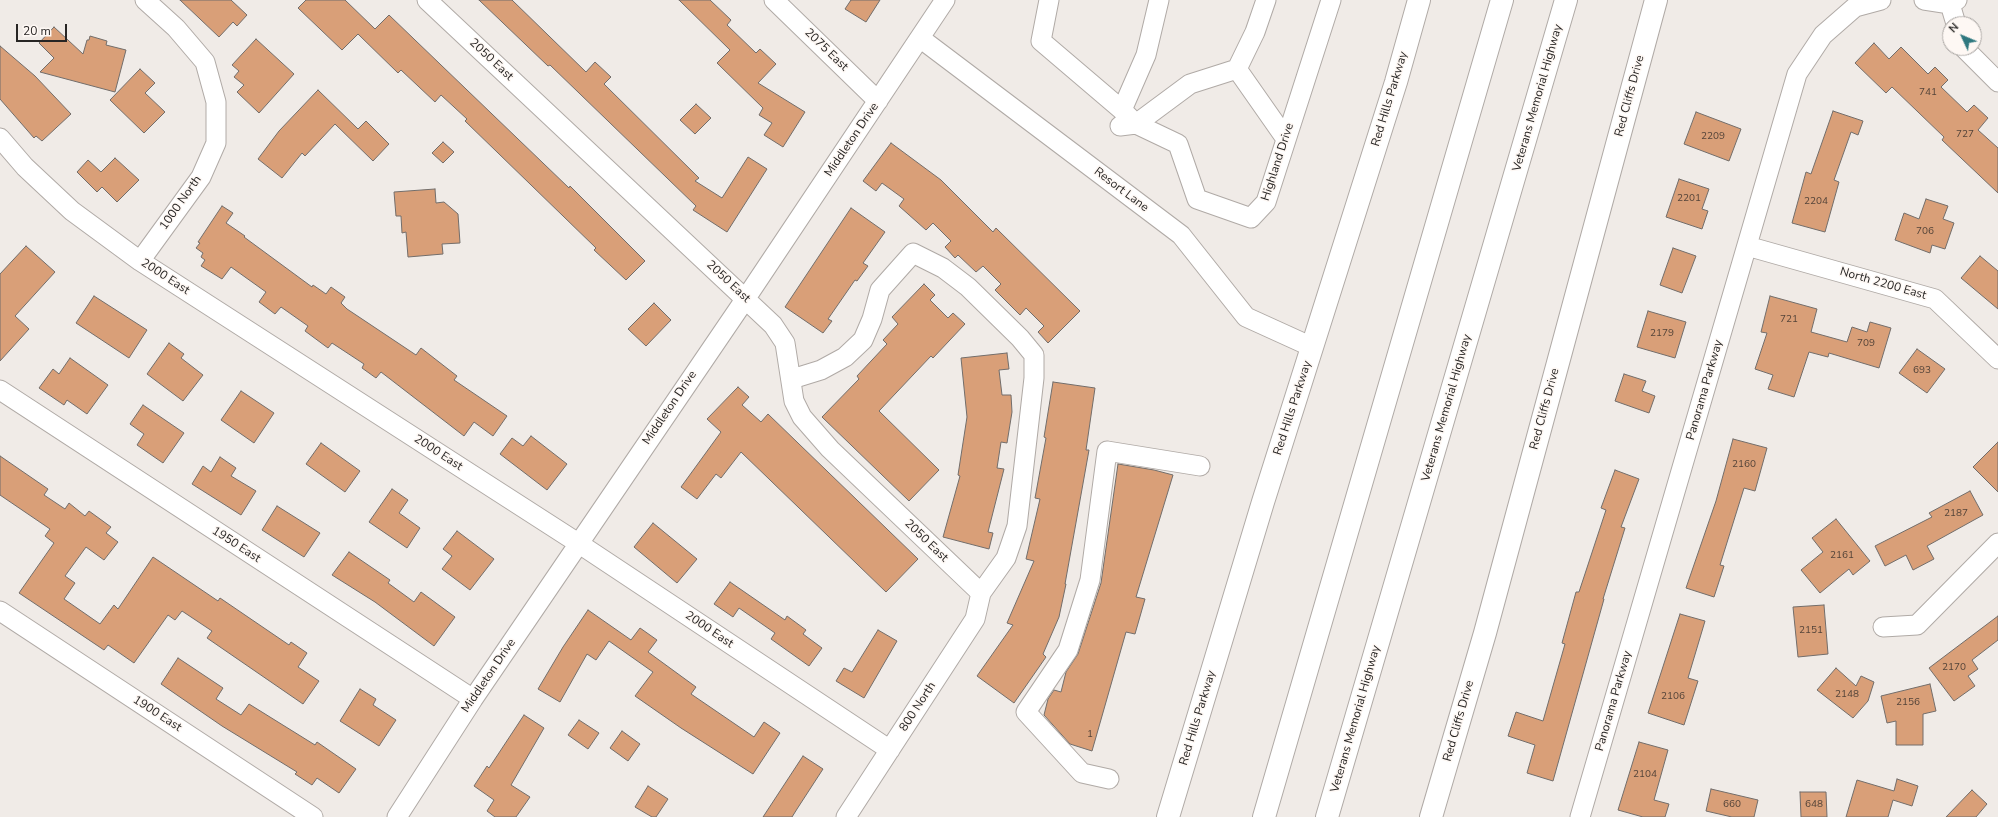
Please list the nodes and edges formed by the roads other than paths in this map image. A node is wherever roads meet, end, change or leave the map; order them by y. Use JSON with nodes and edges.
{"nodes":[{"id":1,"x":145,"y":0,"type":"edge"},
{"id":2,"x":427,"y":0,"type":"edge"},
{"id":3,"x":774,"y":0,"type":"edge"},
{"id":4,"x":945,"y":0,"type":"edge"},
{"id":5,"x":1049,"y":0,"type":"edge"},
{"id":6,"x":1159,"y":0,"type":"edge"},
{"id":7,"x":1266,"y":0,"type":"edge"},
{"id":8,"x":1330,"y":0,"type":"edge"},
{"id":9,"x":1419,"y":0,"type":"edge"},
{"id":10,"x":1502,"y":0,"type":"edge"},
{"id":11,"x":1566,"y":0,"type":"edge"},
{"id":12,"x":1656,"y":0,"type":"edge"},
{"id":13,"x":1881,"y":0,"type":"edge"},
{"id":14,"x":1924,"y":0,"type":"edge"},
{"id":15,"x":1954,"y":2,"type":"edge"},
{"id":16,"x":1955,"y":16,"type":"edge"},
{"id":17,"x":920,"y":38,"type":"junction"},
{"id":18,"x":1972,"y":56,"type":"edge"},
{"id":19,"x":1237,"y":69,"type":"junction"},
{"id":20,"x":1998,"y":82,"type":"edge"},
{"id":21,"x":878,"y":101,"type":"junction"},
{"id":22,"x":1126,"y":120,"type":"junction"},
{"id":23,"x":0,"y":138,"type":"edge"},
{"id":24,"x":1286,"y":139,"type":"junction"},
{"id":25,"x":1747,"y":246,"type":"junction"},
{"id":26,"x":140,"y":261,"type":"junction"},
{"id":27,"x":746,"y":298,"type":"junction"},
{"id":28,"x":1312,"y":347,"type":"junction"},
{"id":29,"x":1998,"y":359,"type":"edge"},
{"id":30,"x":792,"y":379,"type":"junction"},
{"id":31,"x":0,"y":390,"type":"edge"},
{"id":32,"x":1200,"y":466,"type":"dead end"},
{"id":33,"x":578,"y":543,"type":"junction"},
{"id":34,"x":1998,"y":543,"type":"edge"},
{"id":35,"x":981,"y":593,"type":"junction"},
{"id":36,"x":0,"y":611,"type":"edge"},
{"id":37,"x":1883,"y":627,"type":"dead end"},
{"id":38,"x":473,"y":699,"type":"junction"},
{"id":39,"x":890,"y":750,"type":"junction"},
{"id":40,"x":1109,"y":779,"type":"dead end"},
{"id":41,"x":313,"y":817,"type":"edge"},
{"id":42,"x":397,"y":817,"type":"edge"},
{"id":43,"x":846,"y":817,"type":"edge"},
{"id":44,"x":1168,"y":817,"type":"edge"},
{"id":45,"x":1264,"y":817,"type":"edge"},
{"id":46,"x":1327,"y":817,"type":"edge"},
{"id":47,"x":1431,"y":817,"type":"edge"},
{"id":48,"x":1580,"y":817,"type":"edge"}],
"edges":[{"from":1,"to":26,"type":"street","name":"1000 North"},
{"from":2,"to":27,"type":"street","name":"2050 East"},
{"from":3,"to":21,"type":"street","name":"2075 East"},
{"from":4,"to":17,"type":"street","name":"Middleton Drive"},
{"from":5,"to":22,"type":"street"},
{"from":6,"to":22,"type":"street"},
{"from":7,"to":19,"type":"street"},
{"from":8,"to":24,"type":"street","name":"Highland Drive"},
{"from":9,"to":28,"type":"main road","name":"Red Hills Parkway"},
{"from":10,"to":45,"type":"main road"},
{"from":11,"to":46,"type":"main road","name":"Veterans Memorial Highway"},
{"from":12,"to":47,"type":"main road","name":"Red Cliffs Drive"},
{"from":13,"to":25,"type":"street","name":"Panorama Parkway"},
{"from":14,"to":15,"type":"street"},
{"from":15,"to":16,"type":"street"},
{"from":17,"to":21,"type":"street","name":"Middleton Drive"},
{"from":17,"to":28,"type":"street","name":"Resort Lane"},
{"from":18,"to":20,"type":"street"},
{"from":19,"to":22,"type":"street"},
{"from":19,"to":24,"type":"street"},
{"from":21,"to":27,"type":"street","name":"Middleton Drive"},
{"from":22,"to":24,"type":"street","name":"Highland Drive"},
{"from":23,"to":26,"type":"street","name":"2000 East"},
{"from":25,"to":29,"type":"street","name":"North 2200 East"},
{"from":25,"to":48,"type":"street","name":"Panorama Parkway"},
{"from":26,"to":33,"type":"street","name":"2000 East"},
{"from":27,"to":30,"type":"street","name":"2050 East"},
{"from":27,"to":33,"type":"street","name":"Middleton Drive"},
{"from":28,"to":44,"type":"main road","name":"Red Hills Parkway"},
{"from":30,"to":35,"type":"street","name":"2050 East"},
{"from":30,"to":35,"type":"street"},
{"from":31,"to":38,"type":"street","name":"1950 East"},
{"from":32,"to":40,"type":"street"},
{"from":33,"to":38,"type":"street","name":"Middleton Drive"},
{"from":33,"to":39,"type":"street","name":"2000 East"},
{"from":34,"to":37,"type":"street"},
{"from":35,"to":39,"type":"street","name":"800 North"},
{"from":36,"to":41,"type":"street","name":"1900 East"},
{"from":38,"to":42,"type":"street","name":"Middleton Drive"},
{"from":39,"to":43,"type":"street","name":"800 North"}]}
